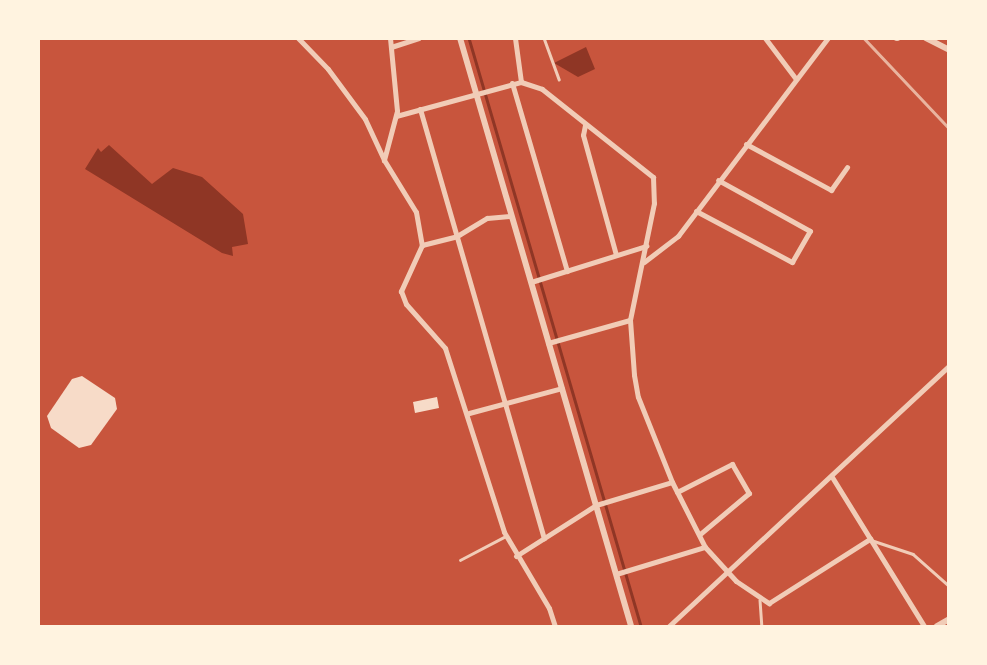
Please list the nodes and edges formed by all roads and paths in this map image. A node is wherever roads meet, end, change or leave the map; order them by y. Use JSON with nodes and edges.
{"nodes":[{"id":1,"x":298,"y":38,"type":"edge"},
{"id":2,"x":390,"y":38,"type":"edge"},
{"id":3,"x":419,"y":38,"type":"edge"},
{"id":4,"x":460,"y":38,"type":"edge"},
{"id":5,"x":514,"y":38,"type":"edge"},
{"id":6,"x":544,"y":38,"type":"edge"},
{"id":7,"x":765,"y":38,"type":"edge"},
{"id":8,"x":828,"y":38,"type":"edge"},
{"id":9,"x":926,"y":38,"type":"edge"},
{"id":10,"x":391,"y":47,"type":"junction"},
{"id":11,"x":948,"y":49,"type":"edge"},
{"id":12,"x":559,"y":79,"type":"dead end"},
{"id":13,"x":796,"y":79,"type":"junction"},
{"id":14,"x":521,"y":82,"type":"junction"},
{"id":15,"x":512,"y":83,"type":"junction"},
{"id":16,"x":475,"y":93,"type":"junction"},
{"id":17,"x":420,"y":109,"type":"junction"},
{"id":18,"x":396,"y":116,"type":"junction"},
{"id":19,"x":585,"y":125,"type":"junction"},
{"id":20,"x":746,"y":144,"type":"junction"},
{"id":21,"x":384,"y":160,"type":"junction"},
{"id":22,"x":847,"y":167,"type":"dead end"},
{"id":23,"x":718,"y":180,"type":"junction"},
{"id":24,"x":696,"y":211,"type":"junction"},
{"id":25,"x":511,"y":216,"type":"junction"},
{"id":26,"x":457,"y":236,"type":"junction"},
{"id":27,"x":422,"y":245,"type":"junction"},
{"id":28,"x":646,"y":246,"type":"junction"},
{"id":29,"x":616,"y":256,"type":"junction"},
{"id":30,"x":643,"y":262,"type":"junction"},
{"id":31,"x":567,"y":271,"type":"junction"},
{"id":32,"x":531,"y":282,"type":"junction"},
{"id":33,"x":630,"y":320,"type":"junction"},
{"id":34,"x":548,"y":343,"type":"junction"},
{"id":35,"x":948,"y":367,"type":"edge"},
{"id":36,"x":562,"y":388,"type":"junction"},
{"id":37,"x":505,"y":403,"type":"junction"},
{"id":38,"x":469,"y":413,"type":"junction"},
{"id":39,"x":832,"y":477,"type":"junction"},
{"id":40,"x":672,"y":482,"type":"junction"},
{"id":41,"x":677,"y":492,"type":"junction"},
{"id":42,"x":596,"y":505,"type":"junction"},
{"id":43,"x":700,"y":534,"type":"junction"},
{"id":44,"x":506,"y":536,"type":"junction"},
{"id":45,"x":544,"y":538,"type":"junction"},
{"id":46,"x":870,"y":540,"type":"junction"},
{"id":47,"x":705,"y":547,"type":"junction"},
{"id":48,"x":516,"y":556,"type":"junction"},
{"id":49,"x":460,"y":560,"type":"dead end"},
{"id":50,"x":616,"y":574,"type":"junction"},
{"id":51,"x":730,"y":574,"type":"junction"},
{"id":52,"x":948,"y":585,"type":"edge"},
{"id":53,"x":760,"y":600,"type":"junction"},
{"id":54,"x":948,"y":620,"type":"edge"},
{"id":55,"x":555,"y":626,"type":"edge"},
{"id":56,"x":631,"y":626,"type":"edge"},
{"id":57,"x":669,"y":626,"type":"edge"},
{"id":58,"x":762,"y":626,"type":"edge"},
{"id":59,"x":924,"y":626,"type":"edge"},
{"id":60,"x":937,"y":626,"type":"edge"}],
"edges":[{"from":1,"to":21,"type":"street"},
{"from":2,"to":10,"type":"street"},
{"from":3,"to":10,"type":"street"},
{"from":4,"to":16,"type":"street"},
{"from":5,"to":14,"type":"street"},
{"from":6,"to":12,"type":"lane"},
{"from":7,"to":13,"type":"street"},
{"from":8,"to":13,"type":"street"},
{"from":9,"to":11,"type":"street"},
{"from":10,"to":18,"type":"street"},
{"from":13,"to":20,"type":"street"},
{"from":14,"to":15,"type":"street"},
{"from":14,"to":19,"type":"street"},
{"from":15,"to":16,"type":"street"},
{"from":15,"to":31,"type":"street"},
{"from":16,"to":17,"type":"street"},
{"from":16,"to":25,"type":"street"},
{"from":17,"to":18,"type":"street"},
{"from":17,"to":26,"type":"street"},
{"from":18,"to":21,"type":"street"},
{"from":19,"to":28,"type":"street"},
{"from":19,"to":29,"type":"street"},
{"from":20,"to":22,"type":"street"},
{"from":20,"to":23,"type":"street"},
{"from":21,"to":27,"type":"street"},
{"from":23,"to":24,"type":"street"},
{"from":23,"to":24,"type":"street"},
{"from":24,"to":30,"type":"street"},
{"from":25,"to":26,"type":"street"},
{"from":25,"to":32,"type":"street"},
{"from":26,"to":27,"type":"street"},
{"from":26,"to":37,"type":"street"},
{"from":27,"to":38,"type":"street"},
{"from":28,"to":29,"type":"street"},
{"from":28,"to":30,"type":"street"},
{"from":29,"to":31,"type":"street"},
{"from":30,"to":33,"type":"street"},
{"from":31,"to":32,"type":"street"},
{"from":32,"to":34,"type":"street"},
{"from":33,"to":34,"type":"street"},
{"from":33,"to":40,"type":"street"},
{"from":34,"to":36,"type":"street"},
{"from":35,"to":39,"type":"street"},
{"from":36,"to":37,"type":"street"},
{"from":36,"to":42,"type":"street"},
{"from":37,"to":38,"type":"street"},
{"from":37,"to":45,"type":"street"},
{"from":38,"to":44,"type":"street"},
{"from":39,"to":46,"type":"street"},
{"from":39,"to":51,"type":"street"},
{"from":40,"to":41,"type":"street"},
{"from":40,"to":42,"type":"street"},
{"from":41,"to":43,"type":"street"},
{"from":41,"to":43,"type":"street"},
{"from":42,"to":45,"type":"street"},
{"from":42,"to":50,"type":"street"},
{"from":43,"to":47,"type":"street"},
{"from":44,"to":48,"type":"street"},
{"from":44,"to":49,"type":"lane"},
{"from":45,"to":48,"type":"street"},
{"from":46,"to":52,"type":"lane"},
{"from":46,"to":53,"type":"street"},
{"from":46,"to":59,"type":"street"},
{"from":47,"to":50,"type":"street"},
{"from":47,"to":51,"type":"street"},
{"from":48,"to":55,"type":"street"},
{"from":50,"to":56,"type":"street"},
{"from":51,"to":53,"type":"street"},
{"from":51,"to":57,"type":"street"},
{"from":53,"to":58,"type":"lane"},
{"from":54,"to":60,"type":"street"}]}
